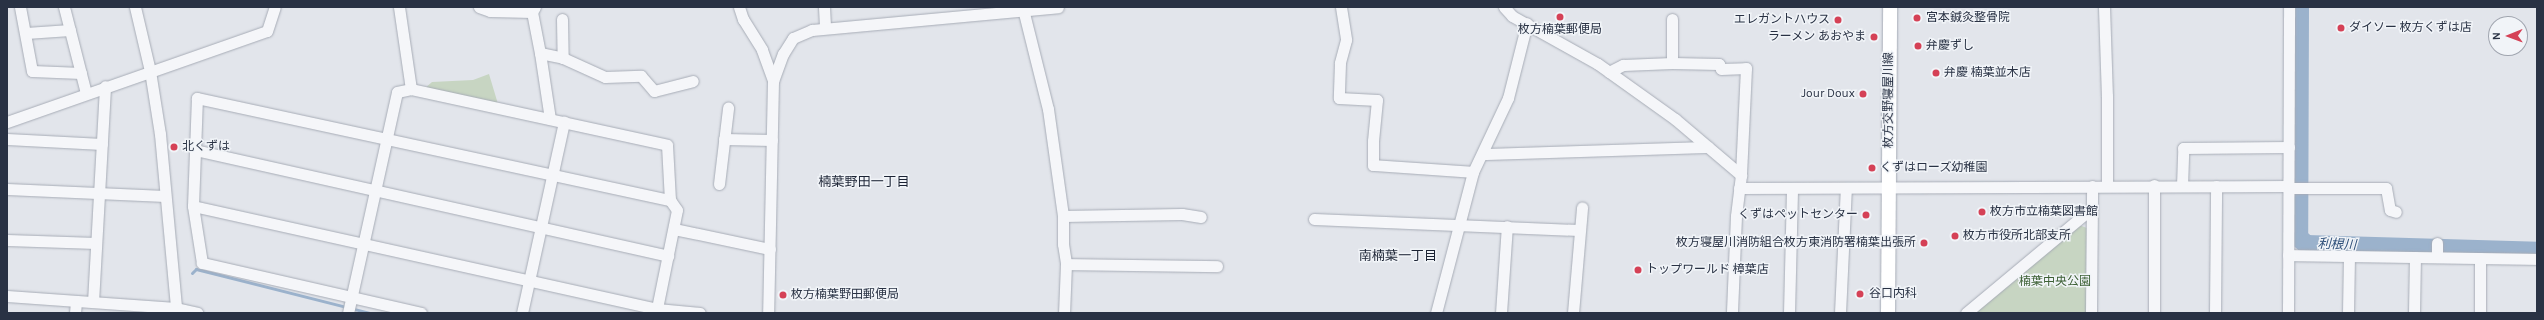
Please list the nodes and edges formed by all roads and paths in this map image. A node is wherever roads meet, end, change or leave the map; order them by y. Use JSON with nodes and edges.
{"nodes":[{"id":1,"x":20,"y":7,"type":"edge"},
{"id":2,"x":64,"y":7,"type":"edge"},
{"id":3,"x":135,"y":7,"type":"edge"},
{"id":4,"x":275,"y":7,"type":"edge"},
{"id":5,"x":400,"y":7,"type":"edge"},
{"id":6,"x":479,"y":7,"type":"edge"},
{"id":7,"x":739,"y":7,"type":"edge"},
{"id":8,"x":824,"y":7,"type":"edge"},
{"id":9,"x":1058,"y":7,"type":"edge"},
{"id":10,"x":1341,"y":7,"type":"edge"},
{"id":11,"x":1504,"y":7,"type":"edge"},
{"id":12,"x":1890,"y":7,"type":"edge"},
{"id":13,"x":2104,"y":7,"type":"edge"},
{"id":14,"x":2289,"y":7,"type":"edge"},
{"id":15,"x":1023,"y":9,"type":"junction"},
{"id":16,"x":533,"y":10,"type":"edge"},
{"id":17,"x":973,"y":10,"type":"edge"},
{"id":18,"x":562,"y":19,"type":"dead end"},
{"id":19,"x":1672,"y":20,"type":"dead end"},
{"id":20,"x":1527,"y":23,"type":"junction"},
{"id":21,"x":825,"y":28,"type":"junction"},
{"id":22,"x":70,"y":30,"type":"junction"},
{"id":23,"x":26,"y":33,"type":"junction"},
{"id":24,"x":540,"y":54,"type":"junction"},
{"id":25,"x":563,"y":58,"type":"junction"},
{"id":26,"x":1672,"y":63,"type":"junction"},
{"id":27,"x":150,"y":71,"type":"junction"},
{"id":28,"x":1609,"y":72,"type":"junction"},
{"id":29,"x":81,"y":73,"type":"junction"},
{"id":30,"x":693,"y":81,"type":"dead end"},
{"id":31,"x":773,"y":81,"type":"junction"},
{"id":32,"x":105,"y":86,"type":"junction"},
{"id":33,"x":411,"y":89,"type":"junction"},
{"id":34,"x":86,"y":92,"type":"junction"},
{"id":35,"x":728,"y":108,"type":"dead end"},
{"id":36,"x":550,"y":119,"type":"junction"},
{"id":37,"x":7,"y":122,"type":"edge"},
{"id":38,"x":564,"y":122,"type":"junction"},
{"id":39,"x":7,"y":139,"type":"edge"},
{"id":40,"x":387,"y":139,"type":"junction"},
{"id":41,"x":724,"y":139,"type":"junction"},
{"id":42,"x":772,"y":140,"type":"junction"},
{"id":43,"x":102,"y":144,"type":"junction"},
{"id":44,"x":1708,"y":147,"type":"junction"},
{"id":45,"x":2289,"y":147,"type":"junction"},
{"id":46,"x":195,"y":150,"type":"junction"},
{"id":47,"x":1484,"y":154,"type":"junction"},
{"id":48,"x":1473,"y":172,"type":"junction"},
{"id":49,"x":552,"y":175,"type":"junction"},
{"id":50,"x":1742,"y":175,"type":"junction"},
{"id":51,"x":719,"y":184,"type":"dead end"},
{"id":52,"x":2154,"y":185,"type":"junction"},
{"id":53,"x":2092,"y":186,"type":"junction"},
{"id":54,"x":2107,"y":186,"type":"junction"},
{"id":55,"x":2182,"y":186,"type":"junction"},
{"id":56,"x":2216,"y":186,"type":"junction"},
{"id":57,"x":1889,"y":187,"type":"junction"},
{"id":58,"x":7,"y":188,"type":"edge"},
{"id":59,"x":1739,"y":188,"type":"junction"},
{"id":60,"x":1792,"y":188,"type":"junction"},
{"id":61,"x":1846,"y":188,"type":"junction"},
{"id":62,"x":2293,"y":188,"type":"junction"},
{"id":63,"x":375,"y":191,"type":"junction"},
{"id":64,"x":99,"y":193,"type":"junction"},
{"id":65,"x":165,"y":196,"type":"junction"},
{"id":66,"x":670,"y":200,"type":"junction"},
{"id":67,"x":193,"y":206,"type":"junction"},
{"id":68,"x":1582,"y":207,"type":"dead end"},
{"id":69,"x":2092,"y":208,"type":"junction"},
{"id":70,"x":2396,"y":212,"type":"dead end"},
{"id":71,"x":1063,"y":216,"type":"junction"},
{"id":72,"x":1201,"y":217,"type":"dead end"},
{"id":73,"x":1314,"y":219,"type":"dead end"},
{"id":74,"x":1459,"y":223,"type":"junction"},
{"id":75,"x":1507,"y":226,"type":"junction"},
{"id":76,"x":541,"y":228,"type":"junction"},
{"id":77,"x":674,"y":229,"type":"junction"},
{"id":78,"x":1580,"y":230,"type":"junction"},
{"id":79,"x":7,"y":240,"type":"edge"},
{"id":80,"x":96,"y":243,"type":"junction"},
{"id":81,"x":364,"y":244,"type":"junction"},
{"id":82,"x":770,"y":248,"type":"junction"},
{"id":83,"x":2288,"y":255,"type":"junction"},
{"id":84,"x":668,"y":256,"type":"junction"},
{"id":85,"x":2348,"y":256,"type":"junction"},
{"id":86,"x":2415,"y":257,"type":"junction"},
{"id":87,"x":2480,"y":258,"type":"junction"},
{"id":88,"x":2537,"y":259,"type":"edge"},
{"id":89,"x":1066,"y":264,"type":"junction"},
{"id":90,"x":1217,"y":266,"type":"dead end"},
{"id":91,"x":529,"y":281,"type":"junction"},
{"id":92,"x":7,"y":296,"type":"edge"},
{"id":93,"x":352,"y":297,"type":"junction"},
{"id":94,"x":76,"y":301,"type":"junction"},
{"id":95,"x":93,"y":302,"type":"junction"},
{"id":96,"x":176,"y":308,"type":"junction"},
{"id":97,"x":134,"y":309,"type":"edge"},
{"id":98,"x":656,"y":311,"type":"edge"},
{"id":99,"x":75,"y":313,"type":"edge"},
{"id":100,"x":197,"y":313,"type":"edge"},
{"id":101,"x":348,"y":313,"type":"edge"},
{"id":102,"x":421,"y":313,"type":"edge"},
{"id":103,"x":522,"y":313,"type":"edge"},
{"id":104,"x":700,"y":313,"type":"edge"},
{"id":105,"x":768,"y":313,"type":"edge"},
{"id":106,"x":1064,"y":313,"type":"edge"},
{"id":107,"x":1436,"y":313,"type":"edge"},
{"id":108,"x":1501,"y":313,"type":"edge"},
{"id":109,"x":1573,"y":313,"type":"edge"},
{"id":110,"x":1732,"y":313,"type":"edge"},
{"id":111,"x":1789,"y":313,"type":"edge"},
{"id":112,"x":1840,"y":313,"type":"edge"},
{"id":113,"x":1888,"y":313,"type":"edge"},
{"id":114,"x":1966,"y":313,"type":"edge"},
{"id":115,"x":2092,"y":313,"type":"edge"},
{"id":116,"x":2154,"y":313,"type":"edge"},
{"id":117,"x":2216,"y":313,"type":"edge"},
{"id":118,"x":2288,"y":313,"type":"edge"},
{"id":119,"x":2348,"y":313,"type":"edge"},
{"id":120,"x":2414,"y":313,"type":"edge"},
{"id":121,"x":2480,"y":313,"type":"edge"}],
"edges":[{"from":1,"to":23,"type":"street"},
{"from":2,"to":22,"type":"street"},
{"from":3,"to":27,"type":"street"},
{"from":4,"to":27,"type":"street"},
{"from":5,"to":33,"type":"street"},
{"from":6,"to":16,"type":"street"},
{"from":7,"to":31,"type":"street"},
{"from":8,"to":21,"type":"street"},
{"from":9,"to":15,"type":"street"},
{"from":10,"to":48,"type":"street"},
{"from":11,"to":20,"type":"street"},
{"from":12,"to":57,"type":"main road","name":"枚方交野寝屋川線"},
{"from":13,"to":54,"type":"street"},
{"from":14,"to":45,"type":"street"},
{"from":15,"to":17,"type":"street"},
{"from":15,"to":71,"type":"street"},
{"from":16,"to":24,"type":"street"},
{"from":17,"to":21,"type":"street"},
{"from":18,"to":25,"type":"street"},
{"from":19,"to":26,"type":"street"},
{"from":20,"to":28,"type":"street"},
{"from":20,"to":47,"type":"street"},
{"from":21,"to":31,"type":"street"},
{"from":22,"to":23,"type":"street"},
{"from":22,"to":29,"type":"street"},
{"from":23,"to":29,"type":"street"},
{"from":24,"to":25,"type":"street"},
{"from":24,"to":36,"type":"street"},
{"from":25,"to":30,"type":"street"},
{"from":26,"to":28,"type":"street"},
{"from":26,"to":50,"type":"street"},
{"from":27,"to":32,"type":"street"},
{"from":27,"to":65,"type":"street"},
{"from":28,"to":44,"type":"street"},
{"from":29,"to":34,"type":"street"},
{"from":31,"to":42,"type":"street"},
{"from":32,"to":34,"type":"street"},
{"from":32,"to":43,"type":"street"},
{"from":33,"to":36,"type":"street"},
{"from":33,"to":40,"type":"street"},
{"from":34,"to":37,"type":"street"},
{"from":35,"to":41,"type":"street"},
{"from":36,"to":38,"type":"street"},
{"from":38,"to":49,"type":"street"},
{"from":38,"to":66,"type":"street"},
{"from":39,"to":43,"type":"street"},
{"from":40,"to":46,"type":"street"},
{"from":40,"to":49,"type":"street"},
{"from":40,"to":63,"type":"street"},
{"from":41,"to":42,"type":"street"},
{"from":41,"to":51,"type":"street"},
{"from":42,"to":82,"type":"street"},
{"from":43,"to":64,"type":"street"},
{"from":44,"to":47,"type":"street"},
{"from":44,"to":50,"type":"street"},
{"from":45,"to":55,"type":"street"},
{"from":45,"to":62,"type":"street"},
{"from":46,"to":63,"type":"street"},
{"from":46,"to":67,"type":"street"},
{"from":47,"to":48,"type":"street"},
{"from":48,"to":74,"type":"street"},
{"from":49,"to":66,"type":"street"},
{"from":49,"to":76,"type":"street"},
{"from":50,"to":59,"type":"street"},
{"from":52,"to":54,"type":"street"},
{"from":52,"to":55,"type":"street"},
{"from":52,"to":116,"type":"street"},
{"from":53,"to":54,"type":"street"},
{"from":53,"to":57,"type":"street"},
{"from":53,"to":69,"type":"street"},
{"from":55,"to":56,"type":"street"},
{"from":56,"to":62,"type":"street"},
{"from":56,"to":117,"type":"street"},
{"from":57,"to":61,"type":"street"},
{"from":57,"to":113,"type":"main road","name":"枚方交野寝屋川線"},
{"from":58,"to":64,"type":"street"},
{"from":59,"to":60,"type":"street"},
{"from":59,"to":110,"type":"street"},
{"from":60,"to":61,"type":"street"},
{"from":60,"to":111,"type":"street"},
{"from":61,"to":112,"type":"street"},
{"from":62,"to":70,"type":"street"},
{"from":62,"to":83,"type":"street"},
{"from":63,"to":76,"type":"street"},
{"from":63,"to":81,"type":"street"},
{"from":64,"to":65,"type":"street"},
{"from":64,"to":80,"type":"street"},
{"from":65,"to":96,"type":"street"},
{"from":66,"to":77,"type":"street"},
{"from":67,"to":81,"type":"street"},
{"from":67,"to":93,"type":"street"},
{"from":68,"to":78,"type":"street"},
{"from":69,"to":114,"type":"street"},
{"from":69,"to":115,"type":"street"},
{"from":71,"to":72,"type":"street"},
{"from":71,"to":89,"type":"street"},
{"from":73,"to":74,"type":"street"},
{"from":74,"to":75,"type":"street"},
{"from":74,"to":107,"type":"street"},
{"from":75,"to":78,"type":"street"},
{"from":75,"to":108,"type":"street"},
{"from":76,"to":84,"type":"street"},
{"from":76,"to":91,"type":"street"},
{"from":77,"to":82,"type":"street"},
{"from":77,"to":84,"type":"street"},
{"from":78,"to":109,"type":"street"},
{"from":79,"to":80,"type":"street"},
{"from":80,"to":95,"type":"street"},
{"from":81,"to":91,"type":"street"},
{"from":81,"to":93,"type":"street"},
{"from":82,"to":105,"type":"street"},
{"from":83,"to":85,"type":"street"},
{"from":83,"to":118,"type":"street"},
{"from":84,"to":98,"type":"street"},
{"from":85,"to":86,"type":"street"},
{"from":85,"to":119,"type":"street"},
{"from":86,"to":87,"type":"street"},
{"from":86,"to":120,"type":"street"},
{"from":87,"to":88,"type":"street"},
{"from":87,"to":121,"type":"street"},
{"from":89,"to":90,"type":"street"},
{"from":89,"to":106,"type":"street"},
{"from":91,"to":98,"type":"street"},
{"from":91,"to":103,"type":"street"},
{"from":92,"to":94,"type":"street"},
{"from":93,"to":101,"type":"street"},
{"from":93,"to":102,"type":"street"},
{"from":94,"to":95,"type":"street"},
{"from":94,"to":99,"type":"street"},
{"from":95,"to":97,"type":"street"},
{"from":96,"to":97,"type":"street"},
{"from":96,"to":100,"type":"street"},
{"from":98,"to":104,"type":"street"}]}
